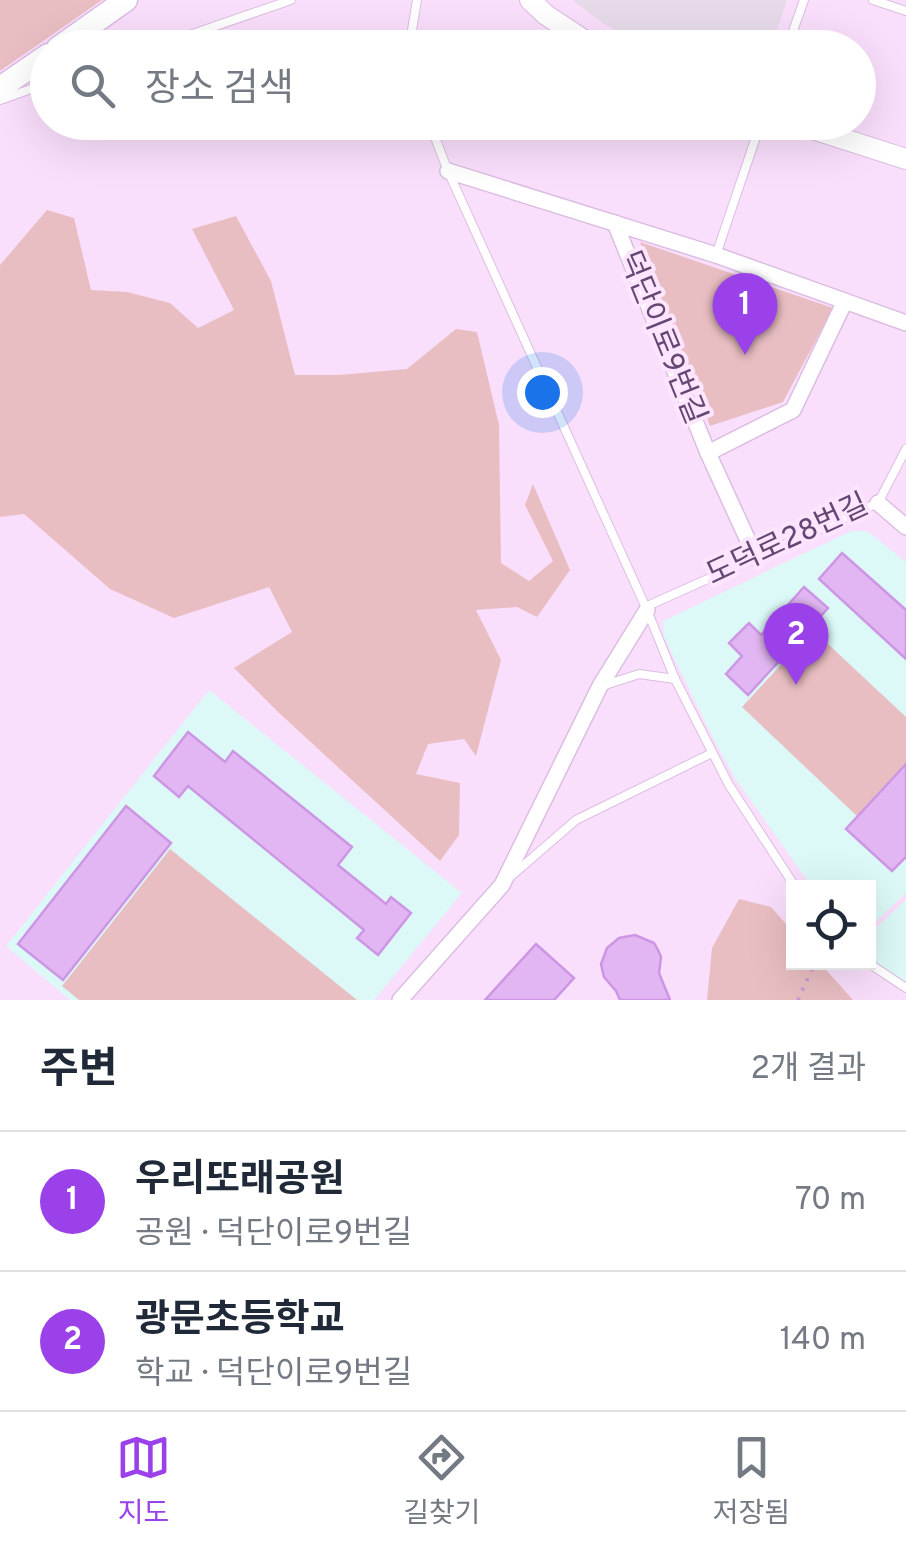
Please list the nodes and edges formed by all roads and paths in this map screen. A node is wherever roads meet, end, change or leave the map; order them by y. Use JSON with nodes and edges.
{"nodes":[{"id":1,"x":126,"y":0,"type":"edge"},
{"id":2,"x":291,"y":0,"type":"edge"},
{"id":3,"x":416,"y":0,"type":"edge"},
{"id":4,"x":530,"y":0,"type":"edge"},
{"id":5,"x":804,"y":0,"type":"edge"},
{"id":6,"x":873,"y":0,"type":"edge"},
{"id":7,"x":906,"y":11,"type":"edge"},
{"id":8,"x":84,"y":30,"type":"edge"},
{"id":9,"x":204,"y":30,"type":"edge"},
{"id":10,"x":412,"y":30,"type":"edge"},
{"id":11,"x":569,"y":30,"type":"edge"},
{"id":12,"x":794,"y":30,"type":"edge"},
{"id":13,"x":30,"y":67,"type":"edge"},
{"id":14,"x":0,"y":88,"type":"edge"},
{"id":15,"x":30,"y":89,"type":"edge"},
{"id":16,"x":0,"y":100,"type":"edge"},
{"id":17,"x":436,"y":140,"type":"edge"},
{"id":18,"x":756,"y":140,"type":"edge"},
{"id":19,"x":847,"y":140,"type":"edge"},
{"id":20,"x":906,"y":159,"type":"edge"},
{"id":21,"x":448,"y":171,"type":"junction"},
{"id":22,"x":615,"y":224,"type":"junction"},
{"id":23,"x":716,"y":255,"type":"junction"},
{"id":24,"x":845,"y":301,"type":"junction"},
{"id":25,"x":906,"y":324,"type":"edge"},
{"id":26,"x":906,"y":448,"type":"edge"},
{"id":27,"x":708,"y":453,"type":"junction"},
{"id":28,"x":878,"y":503,"type":"junction"},
{"id":29,"x":906,"y":527,"type":"edge"},
{"id":30,"x":756,"y":558,"type":"junction"},
{"id":31,"x":646,"y":609,"type":"junction"},
{"id":32,"x":675,"y":679,"type":"junction"},
{"id":33,"x":600,"y":686,"type":"junction"},
{"id":34,"x":712,"y":753,"type":"junction"},
{"id":35,"x":791,"y":880,"type":"edge"},
{"id":36,"x":502,"y":885,"type":"junction"},
{"id":37,"x":876,"y":968,"type":"edge"},
{"id":38,"x":812,"y":970,"type":"edge"},
{"id":39,"x":906,"y":988,"type":"edge"},
{"id":40,"x":400,"y":1000,"type":"edge"},
{"id":41,"x":798,"y":1000,"type":"edge"}],
"edges":[{"from":1,"to":8,"type":"main road"},
{"from":2,"to":9,"type":"lane"},
{"from":3,"to":10,"type":"lane"},
{"from":4,"to":11,"type":"street"},
{"from":5,"to":12,"type":"lane"},
{"from":6,"to":7,"type":"lane"},
{"from":13,"to":14,"type":"main road"},
{"from":15,"to":16,"type":"lane"},
{"from":17,"to":21,"type":"lane"},
{"from":18,"to":23,"type":"lane"},
{"from":19,"to":20,"type":"street"},
{"from":21,"to":22,"type":"street","name":"덕단이로9번길"},
{"from":21,"to":31,"type":"lane"},
{"from":22,"to":23,"type":"street","name":"덕단이로9번길"},
{"from":22,"to":27,"type":"street","name":"덕단이로9번길"},
{"from":23,"to":24,"type":"street","name":"덕단이로9번길"},
{"from":24,"to":25,"type":"street","name":"덕단이로9번길"},
{"from":24,"to":27,"type":"street","name":"덕단이로9번길"},
{"from":26,"to":28,"type":"lane","name":"도덕로28번길"},
{"from":27,"to":30,"type":"street","name":"덕단이로9번길"},
{"from":28,"to":29,"type":"street"},
{"from":28,"to":30,"type":"lane","name":"도덕로28번길"},
{"from":30,"to":31,"type":"lane","name":"도덕로28번길"},
{"from":31,"to":32,"type":"lane"},
{"from":31,"to":33,"type":"street"},
{"from":32,"to":33,"type":"lane"},
{"from":32,"to":34,"type":"lane"},
{"from":33,"to":36,"type":"street"},
{"from":34,"to":35,"type":"lane"},
{"from":34,"to":36,"type":"lane"},
{"from":36,"to":40,"type":"street"},
{"from":37,"to":39,"type":"lane"},
{"from":38,"to":41,"type":"path"}]}
